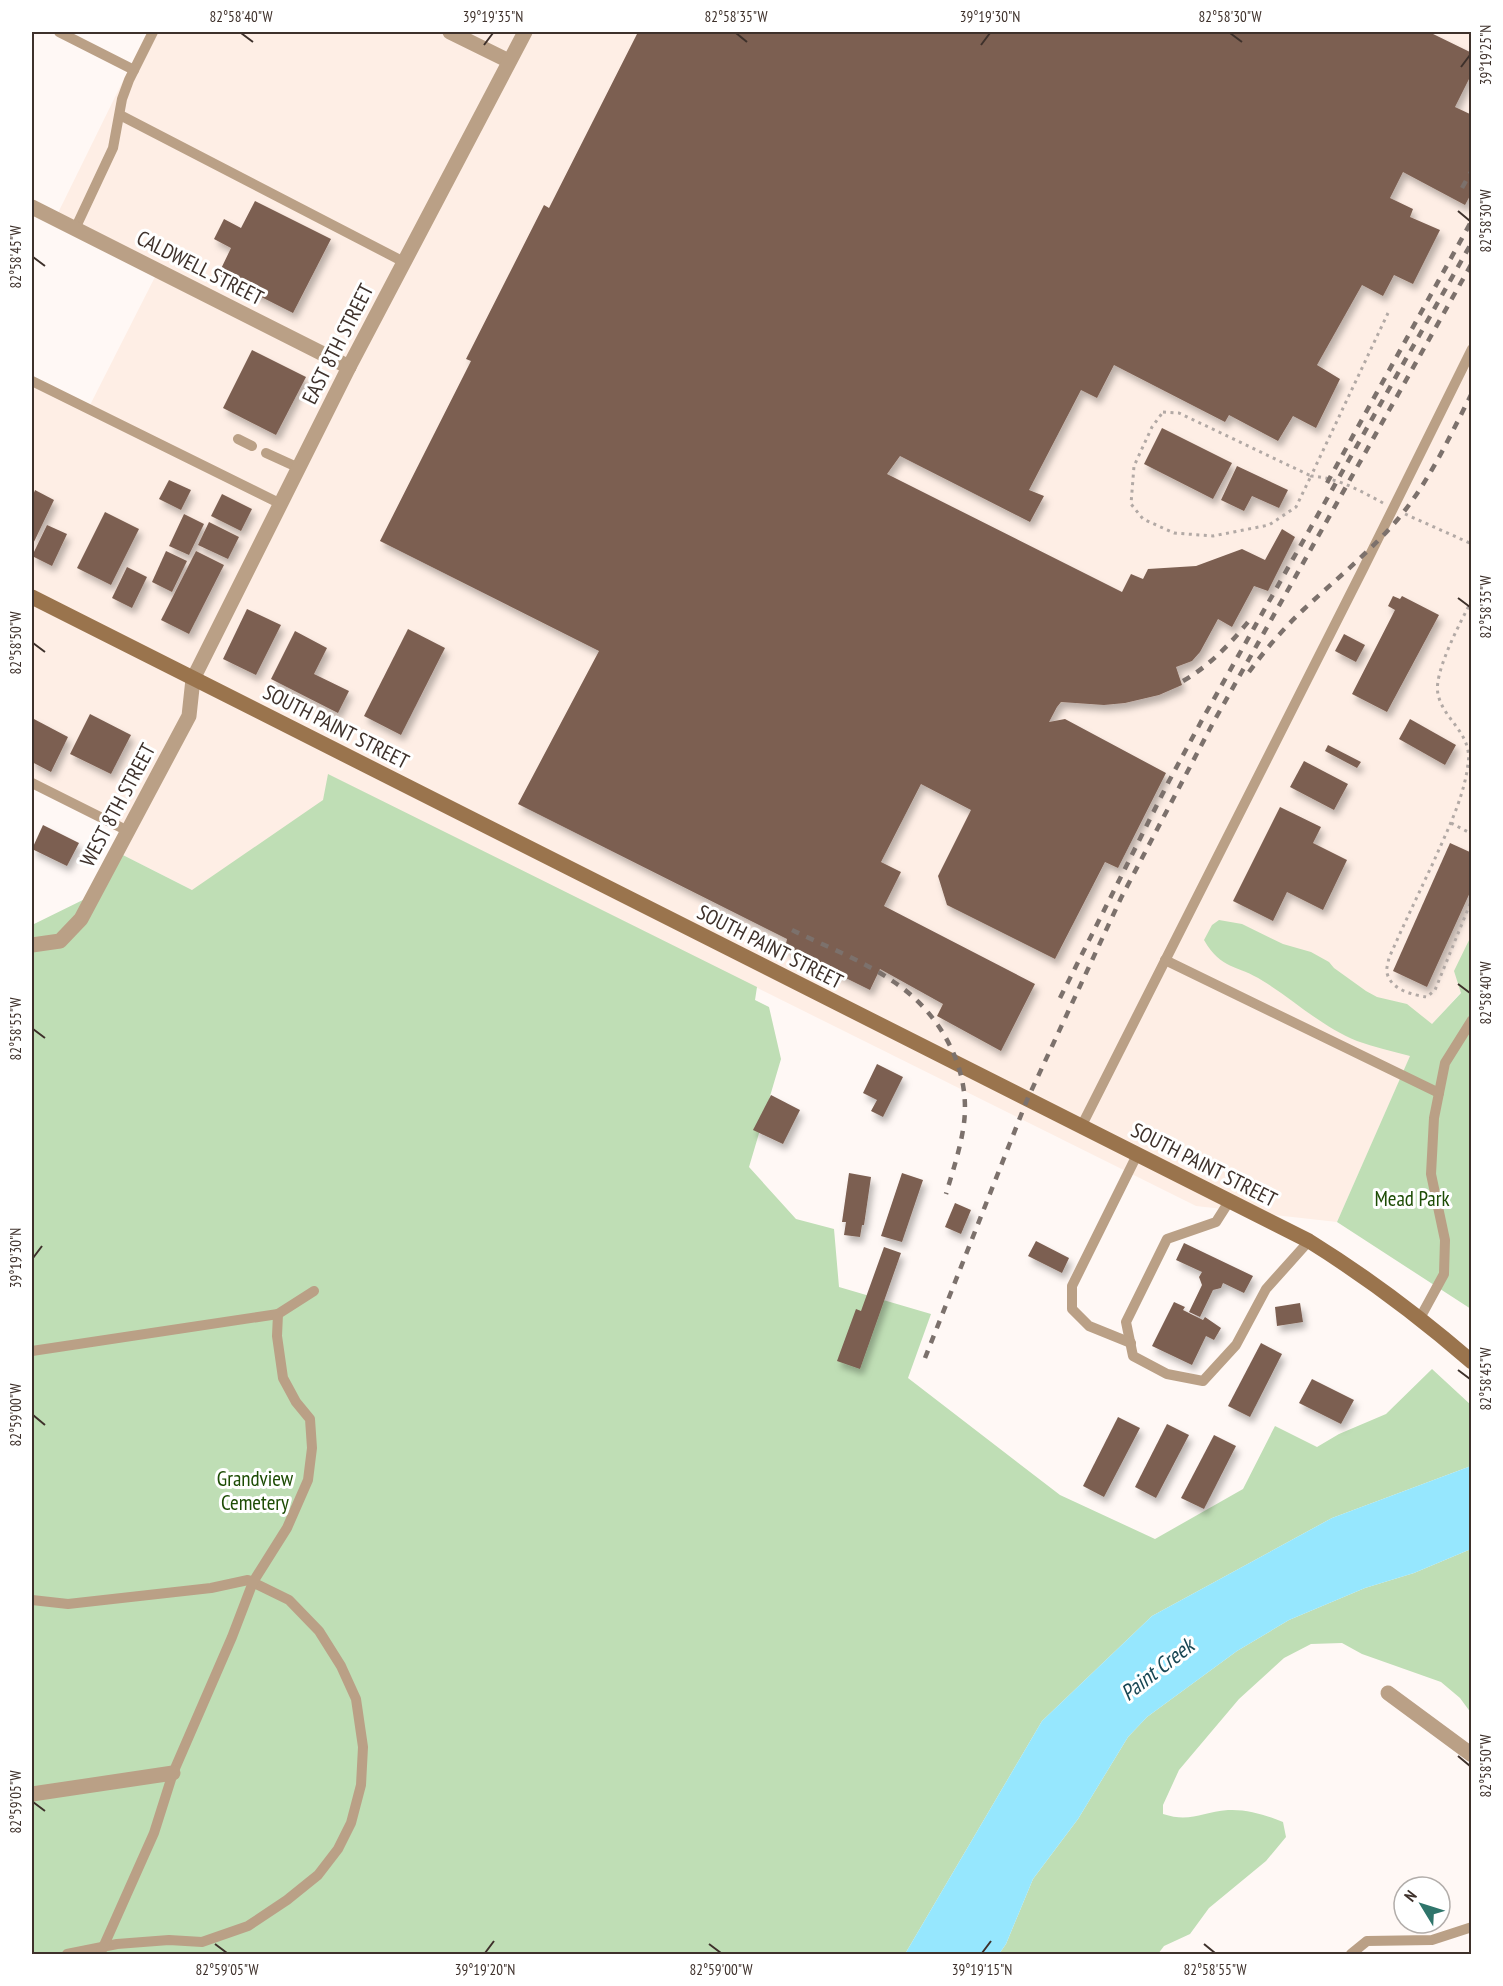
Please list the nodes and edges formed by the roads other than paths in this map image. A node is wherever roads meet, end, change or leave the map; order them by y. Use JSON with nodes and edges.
{"nodes":[{"id":1,"x":59,"y":32,"type":"edge"},
{"id":2,"x":153,"y":32,"type":"edge"},
{"id":3,"x":450,"y":32,"type":"edge"},
{"id":4,"x":525,"y":32,"type":"edge"},
{"id":5,"x":509,"y":61,"type":"junction"},
{"id":6,"x":134,"y":70,"type":"junction"},
{"id":7,"x":120,"y":115,"type":"junction"},
{"id":8,"x":32,"y":207,"type":"edge"},
{"id":9,"x":75,"y":229,"type":"junction"},
{"id":10,"x":404,"y":262,"type":"junction"},
{"id":11,"x":1472,"y":348,"type":"edge"},
{"id":12,"x":349,"y":367,"type":"junction"},
{"id":13,"x":32,"y":381,"type":"edge"},
{"id":14,"x":238,"y":439,"type":"dead end"},
{"id":15,"x":252,"y":446,"type":"dead end"},
{"id":16,"x":266,"y":453,"type":"dead end"},
{"id":17,"x":299,"y":468,"type":"junction"},
{"id":18,"x":281,"y":504,"type":"junction"},
{"id":19,"x":32,"y":597,"type":"edge"},
{"id":20,"x":193,"y":679,"type":"junction"},
{"id":21,"x":32,"y":783,"type":"edge"},
{"id":22,"x":128,"y":831,"type":"junction"},
{"id":23,"x":32,"y":945,"type":"edge"},
{"id":24,"x":1165,"y":960,"type":"junction"},
{"id":25,"x":1472,"y":1020,"type":"edge"},
{"id":26,"x":1439,"y":1093,"type":"junction"},
{"id":27,"x":1081,"y":1127,"type":"junction"},
{"id":28,"x":1137,"y":1155,"type":"junction"},
{"id":29,"x":1230,"y":1200,"type":"junction"},
{"id":30,"x":1309,"y":1241,"type":"junction"},
{"id":31,"x":314,"y":1292,"type":"dead end"},
{"id":32,"x":278,"y":1314,"type":"junction"},
{"id":33,"x":1420,"y":1318,"type":"junction"},
{"id":34,"x":1131,"y":1344,"type":"junction"},
{"id":35,"x":32,"y":1351,"type":"edge"},
{"id":36,"x":1472,"y":1362,"type":"edge"},
{"id":37,"x":253,"y":1582,"type":"junction"},
{"id":38,"x":32,"y":1600,"type":"edge"},
{"id":39,"x":1388,"y":1693,"type":"dead end"},
{"id":40,"x":1472,"y":1755,"type":"edge"},
{"id":41,"x":173,"y":1773,"type":"junction"},
{"id":42,"x":32,"y":1794,"type":"edge"},
{"id":43,"x":1472,"y":1927,"type":"edge"},
{"id":44,"x":102,"y":1951,"type":"edge"},
{"id":45,"x":67,"y":1954,"type":"edge"},
{"id":46,"x":114,"y":1954,"type":"edge"},
{"id":47,"x":1351,"y":1954,"type":"edge"}],
"edges":[{"from":1,"to":6,"type":"lane"},
{"from":2,"to":6,"type":"lane"},
{"from":3,"to":5,"type":"street"},
{"from":4,"to":5,"type":"street","name":"EAST 8TH STREET"},
{"from":5,"to":10,"type":"street","name":"EAST 8TH STREET"},
{"from":6,"to":7,"type":"lane"},
{"from":7,"to":9,"type":"lane"},
{"from":7,"to":10,"type":"lane"},
{"from":8,"to":9,"type":"street","name":"CALDWELL STREET"},
{"from":9,"to":12,"type":"street","name":"CALDWELL STREET"},
{"from":10,"to":12,"type":"street","name":"EAST 8TH STREET"},
{"from":11,"to":24,"type":"lane"},
{"from":12,"to":17,"type":"street","name":"EAST 8TH STREET"},
{"from":13,"to":18,"type":"lane"},
{"from":14,"to":15,"type":"lane"},
{"from":16,"to":17,"type":"lane"},
{"from":17,"to":18,"type":"street","name":"EAST 8TH STREET"},
{"from":18,"to":20,"type":"street","name":"EAST 8TH STREET"},
{"from":19,"to":20,"type":"main road","name":"SOUTH PAINT STREET"},
{"from":20,"to":22,"type":"street","name":"WEST 8TH STREET"},
{"from":20,"to":27,"type":"main road","name":"SOUTH PAINT STREET"},
{"from":21,"to":22,"type":"lane"},
{"from":22,"to":23,"type":"street","name":"WEST 8TH STREET"},
{"from":24,"to":26,"type":"lane"},
{"from":24,"to":27,"type":"lane"},
{"from":25,"to":26,"type":"lane"},
{"from":26,"to":33,"type":"lane"},
{"from":27,"to":28,"type":"main road","name":"SOUTH PAINT STREET"},
{"from":28,"to":29,"type":"main road","name":"SOUTH PAINT STREET"},
{"from":28,"to":34,"type":"lane"},
{"from":29,"to":30,"type":"main road","name":"SOUTH PAINT STREET"},
{"from":29,"to":34,"type":"lane"},
{"from":30,"to":33,"type":"main road","name":"SOUTH PAINT STREET"},
{"from":30,"to":34,"type":"lane"},
{"from":31,"to":32,"type":"lane"},
{"from":32,"to":35,"type":"lane"},
{"from":32,"to":37,"type":"lane"},
{"from":33,"to":36,"type":"main road","name":"SOUTH PAINT STREET"},
{"from":37,"to":38,"type":"lane"},
{"from":37,"to":41,"type":"lane"},
{"from":37,"to":44,"type":"lane"},
{"from":39,"to":40,"type":"street"},
{"from":41,"to":42,"type":"street"},
{"from":41,"to":44,"type":"lane"},
{"from":43,"to":47,"type":"lane"},
{"from":44,"to":45,"type":"lane"},
{"from":44,"to":46,"type":"lane"}]}
